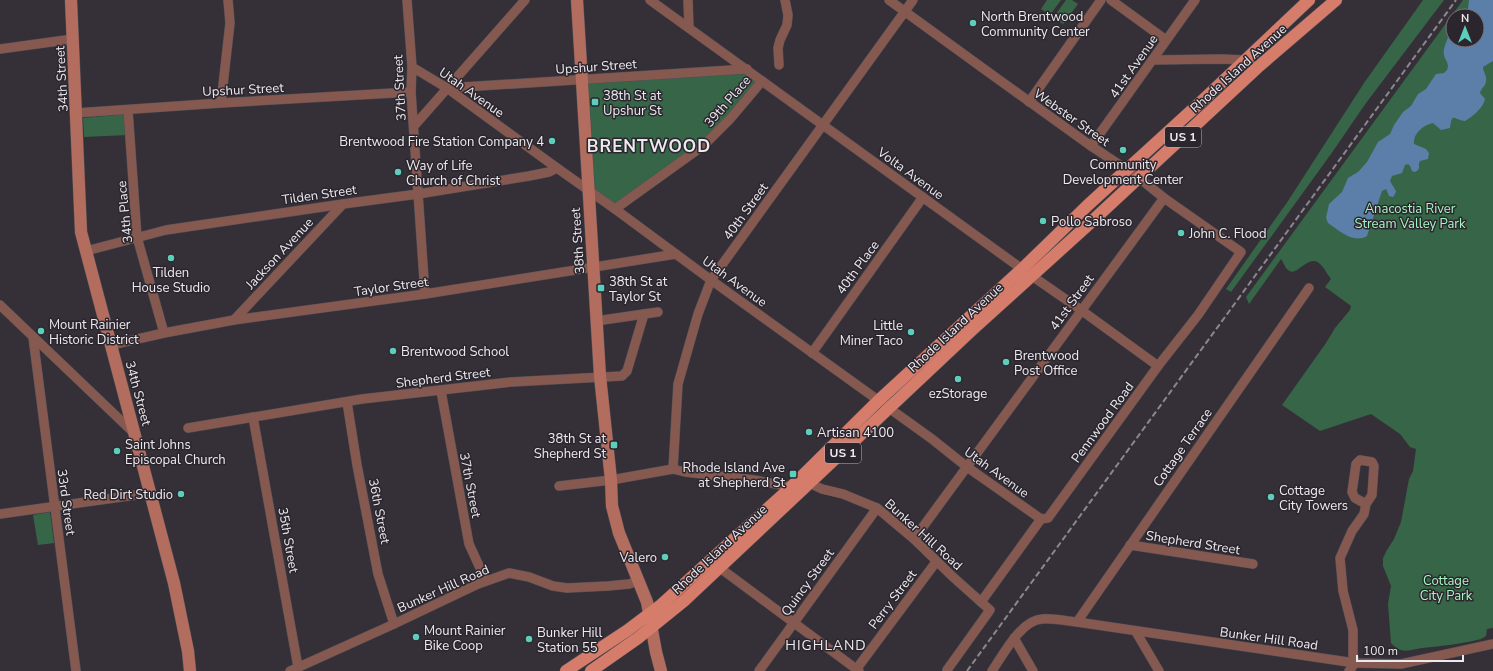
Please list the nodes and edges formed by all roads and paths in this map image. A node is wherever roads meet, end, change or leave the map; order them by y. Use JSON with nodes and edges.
{"nodes":[{"id":1,"x":71,"y":0,"type":"edge"},
{"id":2,"x":228,"y":0,"type":"edge"},
{"id":3,"x":407,"y":0,"type":"edge"},
{"id":4,"x":525,"y":0,"type":"edge"},
{"id":5,"x":577,"y":0,"type":"edge"},
{"id":6,"x":650,"y":0,"type":"edge"},
{"id":7,"x":688,"y":0,"type":"edge"},
{"id":8,"x":785,"y":0,"type":"edge"},
{"id":9,"x":889,"y":0,"type":"edge"},
{"id":10,"x":913,"y":0,"type":"edge"},
{"id":11,"x":1101,"y":0,"type":"edge"},
{"id":12,"x":1111,"y":0,"type":"edge"},
{"id":13,"x":1196,"y":0,"type":"edge"},
{"id":14,"x":1309,"y":0,"type":"edge"},
{"id":15,"x":1336,"y":0,"type":"edge"},
{"id":16,"x":905,"y":11,"type":"junction"},
{"id":17,"x":689,"y":28,"type":"junction"},
{"id":18,"x":73,"y":39,"type":"junction"},
{"id":19,"x":1166,"y":40,"type":"junction"},
{"id":20,"x":0,"y":49,"type":"edge"},
{"id":21,"x":1154,"y":60,"type":"junction"},
{"id":22,"x":1246,"y":60,"type":"junction"},
{"id":23,"x":779,"y":65,"type":"dead end"},
{"id":24,"x":412,"y":67,"type":"junction"},
{"id":25,"x":1258,"y":67,"type":"junction"},
{"id":26,"x":747,"y":70,"type":"junction"},
{"id":27,"x":583,"y":80,"type":"junction"},
{"id":28,"x":762,"y":81,"type":"junction"},
{"id":29,"x":447,"y":88,"type":"junction"},
{"id":30,"x":411,"y":92,"type":"junction"},
{"id":31,"x":1029,"y":102,"type":"junction"},
{"id":32,"x":221,"y":103,"type":"junction"},
{"id":33,"x":128,"y":110,"type":"junction"},
{"id":34,"x":76,"y":113,"type":"junction"},
{"id":35,"x":414,"y":126,"type":"junction"},
{"id":36,"x":823,"y":126,"type":"junction"},
{"id":37,"x":1091,"y":146,"type":"junction"},
{"id":38,"x":557,"y":168,"type":"junction"},
{"id":39,"x":1127,"y":171,"type":"junction"},
{"id":40,"x":1138,"y":177,"type":"junction"},
{"id":41,"x":588,"y":190,"type":"junction"},
{"id":42,"x":418,"y":194,"type":"junction"},
{"id":43,"x":923,"y":197,"type":"junction"},
{"id":44,"x":1164,"y":198,"type":"junction"},
{"id":45,"x":342,"y":204,"type":"junction"},
{"id":46,"x":615,"y":209,"type":"junction"},
{"id":47,"x":137,"y":237,"type":"junction"},
{"id":48,"x":86,"y":251,"type":"junction"},
{"id":49,"x":1241,"y":252,"type":"joint"},
{"id":50,"x":676,"y":254,"type":"junction"},
{"id":51,"x":593,"y":268,"type":"junction"},
{"id":52,"x":1027,"y":272,"type":"junction"},
{"id":53,"x":711,"y":280,"type":"junction"},
{"id":54,"x":1309,"y":288,"type":"dead end"},
{"id":55,"x":425,"y":294,"type":"junction"},
{"id":56,"x":0,"y":305,"type":"edge"},
{"id":57,"x":1082,"y":310,"type":"junction"},
{"id":58,"x":658,"y":312,"type":"dead end"},
{"id":59,"x":644,"y":314,"type":"junction"},
{"id":60,"x":10,"y":316,"type":"junction"},
{"id":61,"x":0,"y":317,"type":"edge"},
{"id":62,"x":234,"y":320,"type":"junction"},
{"id":63,"x":596,"y":321,"type":"junction"},
{"id":64,"x":164,"y":333,"type":"junction"},
{"id":65,"x":33,"y":337,"type":"junction"},
{"id":66,"x":111,"y":345,"type":"junction"},
{"id":67,"x":812,"y":353,"type":"junction"},
{"id":68,"x":1158,"y":366,"type":"junction"},
{"id":69,"x":600,"y":376,"type":"junction"},
{"id":70,"x":442,"y":391,"type":"junction"},
{"id":71,"x":878,"y":401,"type":"junction"},
{"id":72,"x":347,"y":402,"type":"junction"},
{"id":73,"x":889,"y":409,"type":"junction"},
{"id":74,"x":253,"y":417,"type":"junction"},
{"id":75,"x":188,"y":428,"type":"dead end"},
{"id":76,"x":136,"y":435,"type":"junction"},
{"id":77,"x":968,"y":467,"type":"junction"},
{"id":78,"x":673,"y":469,"type":"junction"},
{"id":79,"x":611,"y":480,"type":"junction"},
{"id":80,"x":809,"y":483,"type":"junction"},
{"id":81,"x":559,"y":486,"type":"dead end"},
{"id":82,"x":791,"y":487,"type":"junction"},
{"id":83,"x":150,"y":493,"type":"junction"},
{"id":84,"x":1366,"y":504,"type":"dead end"},
{"id":85,"x":54,"y":506,"type":"junction"},
{"id":86,"x":877,"y":508,"type":"junction"},
{"id":87,"x":0,"y":514,"type":"edge"},
{"id":88,"x":1042,"y":519,"type":"junction"},
{"id":89,"x":914,"y":539,"type":"junction"},
{"id":90,"x":1130,"y":545,"type":"junction"},
{"id":91,"x":936,"y":562,"type":"junction"},
{"id":92,"x":1253,"y":564,"type":"dead end"},
{"id":93,"x":720,"y":568,"type":"junction"},
{"id":94,"x":486,"y":581,"type":"junction"},
{"id":95,"x":638,"y":581,"type":"junction"},
{"id":96,"x":981,"y":602,"type":"junction"},
{"id":97,"x":650,"y":613,"type":"junction"},
{"id":98,"x":1077,"y":622,"type":"junction"},
{"id":99,"x":794,"y":623,"type":"junction"},
{"id":100,"x":394,"y":624,"type":"junction"},
{"id":101,"x":651,"y":628,"type":"junction"},
{"id":102,"x":1136,"y":632,"type":"junction"},
{"id":103,"x":1014,"y":638,"type":"junction"},
{"id":104,"x":1493,"y":644,"type":"edge"},
{"id":105,"x":1355,"y":663,"type":"junction"},
{"id":106,"x":1403,"y":667,"type":"edge"},
{"id":107,"x":294,"y":669,"type":"edge"},
{"id":108,"x":857,"y":670,"type":"edge"},
{"id":109,"x":947,"y":670,"type":"dead end"},
{"id":110,"x":76,"y":671,"type":"edge"},
{"id":111,"x":190,"y":671,"type":"edge"},
{"id":112,"x":566,"y":671,"type":"edge"},
{"id":113,"x":591,"y":671,"type":"edge"},
{"id":114,"x":656,"y":671,"type":"edge"},
{"id":115,"x":661,"y":671,"type":"edge"},
{"id":116,"x":759,"y":671,"type":"edge"},
{"id":117,"x":992,"y":671,"type":"edge"},
{"id":118,"x":1033,"y":671,"type":"edge"},
{"id":119,"x":1159,"y":671,"type":"edge"},
{"id":120,"x":1349,"y":671,"type":"edge"}],
"edges":[{"from":1,"to":18,"type":"main road","name":"34th Street"},
{"from":2,"to":32,"type":"street"},
{"from":3,"to":24,"type":"street","name":"37th Street"},
{"from":4,"to":29,"type":"street"},
{"from":5,"to":27,"type":"main road","name":"38th Street"},
{"from":6,"to":17,"type":"street","name":"Volta Avenue"},
{"from":7,"to":17,"type":"street"},
{"from":8,"to":23,"type":"street"},
{"from":9,"to":16,"type":"street","name":"Webster Street"},
{"from":10,"to":16,"type":"street","name":"40th Street"},
{"from":11,"to":31,"type":"street"},
{"from":12,"to":19,"type":"street"},
{"from":13,"to":19,"type":"street","name":"41st Avenue"},
{"from":14,"to":22,"type":"main road","name":"Rhode Island Avenue","number":"US 1"},
{"from":15,"to":25,"type":"main road","name":"Rhode Island Avenue","number":"US 1"},
{"from":16,"to":31,"type":"street","name":"Webster Street"},
{"from":16,"to":36,"type":"street","name":"40th Street"},
{"from":17,"to":26,"type":"street","name":"Volta Avenue"},
{"from":18,"to":20,"type":"street"},
{"from":18,"to":34,"type":"main road","name":"34th Street"},
{"from":19,"to":21,"type":"street","name":"41st Avenue"},
{"from":21,"to":22,"type":"street"},
{"from":21,"to":37,"type":"street","name":"41st Avenue"},
{"from":22,"to":25,"type":"street"},
{"from":22,"to":39,"type":"main road","name":"Rhode Island Avenue","number":"US 1"},
{"from":24,"to":29,"type":"street","name":"Utah Avenue"},
{"from":24,"to":30,"type":"street","name":"37th Street"},
{"from":25,"to":40,"type":"main road","name":"Rhode Island Avenue","number":"US 1"},
{"from":26,"to":27,"type":"street","name":"Upshur Street"},
{"from":26,"to":28,"type":"street","name":"Volta Avenue"},
{"from":27,"to":29,"type":"street","name":"Upshur Street"},
{"from":27,"to":41,"type":"main road","name":"38th Street"},
{"from":28,"to":36,"type":"street","name":"Volta Avenue"},
{"from":28,"to":46,"type":"street","name":"39th Place"},
{"from":29,"to":35,"type":"street"},
{"from":29,"to":38,"type":"street","name":"Utah Avenue"},
{"from":30,"to":32,"type":"street","name":"Upshur Street"},
{"from":30,"to":35,"type":"street","name":"37th Street"},
{"from":31,"to":37,"type":"street","name":"Webster Street"},
{"from":32,"to":33,"type":"street","name":"Upshur Street"},
{"from":33,"to":34,"type":"street","name":"Upshur Street"},
{"from":33,"to":47,"type":"street","name":"34th Place"},
{"from":34,"to":48,"type":"main road","name":"34th Street"},
{"from":35,"to":42,"type":"street","name":"37th Street"},
{"from":36,"to":43,"type":"street","name":"Volta Avenue"},
{"from":36,"to":53,"type":"street","name":"40th Street"},
{"from":37,"to":39,"type":"street","name":"Webster Street"},
{"from":38,"to":41,"type":"street","name":"Utah Avenue"},
{"from":38,"to":42,"type":"street","name":"Tilden Street"},
{"from":39,"to":40,"type":"street","name":"Webster Street"},
{"from":39,"to":52,"type":"main road","name":"Rhode Island Avenue","number":"US 1"},
{"from":40,"to":44,"type":"street","name":"Webster Street"},
{"from":40,"to":52,"type":"main road","name":"Rhode Island Avenue","number":"US 1"},
{"from":41,"to":46,"type":"street","name":"Utah Avenue"},
{"from":41,"to":51,"type":"main road","name":"38th Street"},
{"from":42,"to":45,"type":"street","name":"Tilden Street"},
{"from":42,"to":55,"type":"street","name":"37th Street"},
{"from":43,"to":52,"type":"street","name":"Volta Avenue"},
{"from":43,"to":67,"type":"street","name":"40th Place"},
{"from":44,"to":49,"type":"street","name":"Webster Street"},
{"from":44,"to":57,"type":"street","name":"41st Street"},
{"from":45,"to":47,"type":"street","name":"Tilden Street"},
{"from":45,"to":62,"type":"street","name":"Jackson Avenue"},
{"from":46,"to":50,"type":"street","name":"Utah Avenue"},
{"from":47,"to":48,"type":"street","name":"Tilden Street"},
{"from":47,"to":64,"type":"street","name":"34th Place"},
{"from":48,"to":66,"type":"main road","name":"34th Street"},
{"from":49,"to":68,"type":"street","name":"Pennwood Road"},
{"from":50,"to":51,"type":"street","name":"Taylor Street"},
{"from":50,"to":53,"type":"street","name":"Utah Avenue"},
{"from":51,"to":55,"type":"street","name":"Taylor Street"},
{"from":51,"to":63,"type":"main road","name":"38th Street"},
{"from":52,"to":57,"type":"street","name":"Volta Avenue"},
{"from":52,"to":71,"type":"main road","name":"Rhode Island Avenue","number":"US 1"},
{"from":52,"to":73,"type":"main road","name":"Rhode Island Avenue","number":"US 1"},
{"from":53,"to":67,"type":"street","name":"Utah Avenue"},
{"from":53,"to":78,"type":"street","name":"40th Street"},
{"from":54,"to":90,"type":"street","name":"Cottage Terrace"},
{"from":55,"to":62,"type":"street","name":"Taylor Street"},
{"from":56,"to":60,"type":"street"},
{"from":57,"to":68,"type":"street","name":"Volta Avenue"},
{"from":57,"to":77,"type":"street","name":"41st Street"},
{"from":58,"to":59,"type":"street"},
{"from":59,"to":63,"type":"street"},
{"from":59,"to":69,"type":"street","name":"Shepherd Street"},
{"from":60,"to":61,"type":"street"},
{"from":60,"to":65,"type":"street"},
{"from":62,"to":64,"type":"street","name":"Taylor Street"},
{"from":63,"to":69,"type":"main road","name":"38th Street"},
{"from":64,"to":66,"type":"street","name":"Taylor Street"},
{"from":65,"to":76,"type":"street"},
{"from":65,"to":85,"type":"street","name":"33rd Street"},
{"from":66,"to":76,"type":"main road","name":"34th Street"},
{"from":67,"to":71,"type":"street","name":"Utah Avenue"},
{"from":68,"to":88,"type":"street","name":"Pennwood Road"},
{"from":69,"to":70,"type":"street","name":"Shepherd Street"},
{"from":69,"to":79,"type":"main road","name":"38th Street"},
{"from":70,"to":72,"type":"street","name":"Shepherd Street"},
{"from":70,"to":94,"type":"street","name":"37th Street"},
{"from":71,"to":73,"type":"street","name":"Utah Avenue"},
{"from":71,"to":82,"type":"main road","name":"Rhode Island Avenue","number":"US 1"},
{"from":72,"to":74,"type":"street","name":"Shepherd Street"},
{"from":72,"to":100,"type":"street","name":"36th Street"},
{"from":73,"to":77,"type":"street","name":"Utah Avenue"},
{"from":73,"to":80,"type":"main road","name":"Rhode Island Avenue","number":"US 1"},
{"from":74,"to":75,"type":"street","name":"Shepherd Street"},
{"from":74,"to":107,"type":"street","name":"35th Street"},
{"from":76,"to":83,"type":"main road","name":"34th Street"},
{"from":77,"to":88,"type":"street","name":"Utah Avenue"},
{"from":77,"to":89,"type":"street","name":"41st Street"},
{"from":78,"to":79,"type":"street"},
{"from":78,"to":82,"type":"street"},
{"from":79,"to":81,"type":"street"},
{"from":79,"to":95,"type":"main road","name":"38th Street"},
{"from":80,"to":86,"type":"street","name":"Bunker Hill Road"},
{"from":80,"to":93,"type":"main road","name":"Rhode Island Avenue","number":"US 1"},
{"from":82,"to":97,"type":"main road","name":"Rhode Island Avenue","number":"US 1"},
{"from":83,"to":85,"type":"street"},
{"from":83,"to":111,"type":"main road","name":"34th Street"},
{"from":84,"to":105,"type":"street"},
{"from":85,"to":87,"type":"street"},
{"from":85,"to":110,"type":"street","name":"33rd Street"},
{"from":86,"to":89,"type":"street","name":"Bunker Hill Road"},
{"from":86,"to":99,"type":"street","name":"Quincy Street"},
{"from":88,"to":96,"type":"street","name":"Pennwood Road"},
{"from":89,"to":91,"type":"street","name":"Bunker Hill Road"},
{"from":90,"to":92,"type":"street","name":"Shepherd Street"},
{"from":90,"to":98,"type":"street","name":"Cottage Terrace"},
{"from":91,"to":96,"type":"street","name":"Bunker Hill Road"},
{"from":91,"to":108,"type":"street","name":"Perry Street"},
{"from":93,"to":99,"type":"street"},
{"from":93,"to":101,"type":"main road","name":"Rhode Island Avenue","number":"US 1"},
{"from":94,"to":95,"type":"street","name":"Bunker Hill Road"},
{"from":94,"to":100,"type":"street","name":"Bunker Hill Road"},
{"from":95,"to":97,"type":"main road","name":"38th Street"},
{"from":96,"to":109,"type":"street","name":"Bunker Hill Road"},
{"from":97,"to":101,"type":"main road","name":"38th Street"},
{"from":97,"to":112,"type":"main road","name":"Rhode Island Avenue","number":"US 1"},
{"from":98,"to":102,"type":"street","name":"Bunker Hill Road"},
{"from":98,"to":103,"type":"street","name":"Bunker Hill Road"},
{"from":99,"to":108,"type":"street"},
{"from":99,"to":116,"type":"street","name":"Quincy Street"},
{"from":100,"to":107,"type":"street","name":"Bunker Hill Road"},
{"from":101,"to":113,"type":"main road","name":"Rhode Island Avenue","number":"US 1"},
{"from":101,"to":114,"type":"main road","name":"38th Street"},
{"from":101,"to":115,"type":"main road","name":"38th Street"},
{"from":102,"to":105,"type":"street","name":"Bunker Hill Road"},
{"from":102,"to":119,"type":"street"},
{"from":103,"to":117,"type":"street"},
{"from":103,"to":118,"type":"street"},
{"from":104,"to":106,"type":"street","name":"Bunker Hill Road"},
{"from":105,"to":106,"type":"street","name":"Bunker Hill Road"},
{"from":105,"to":120,"type":"street"}]}
